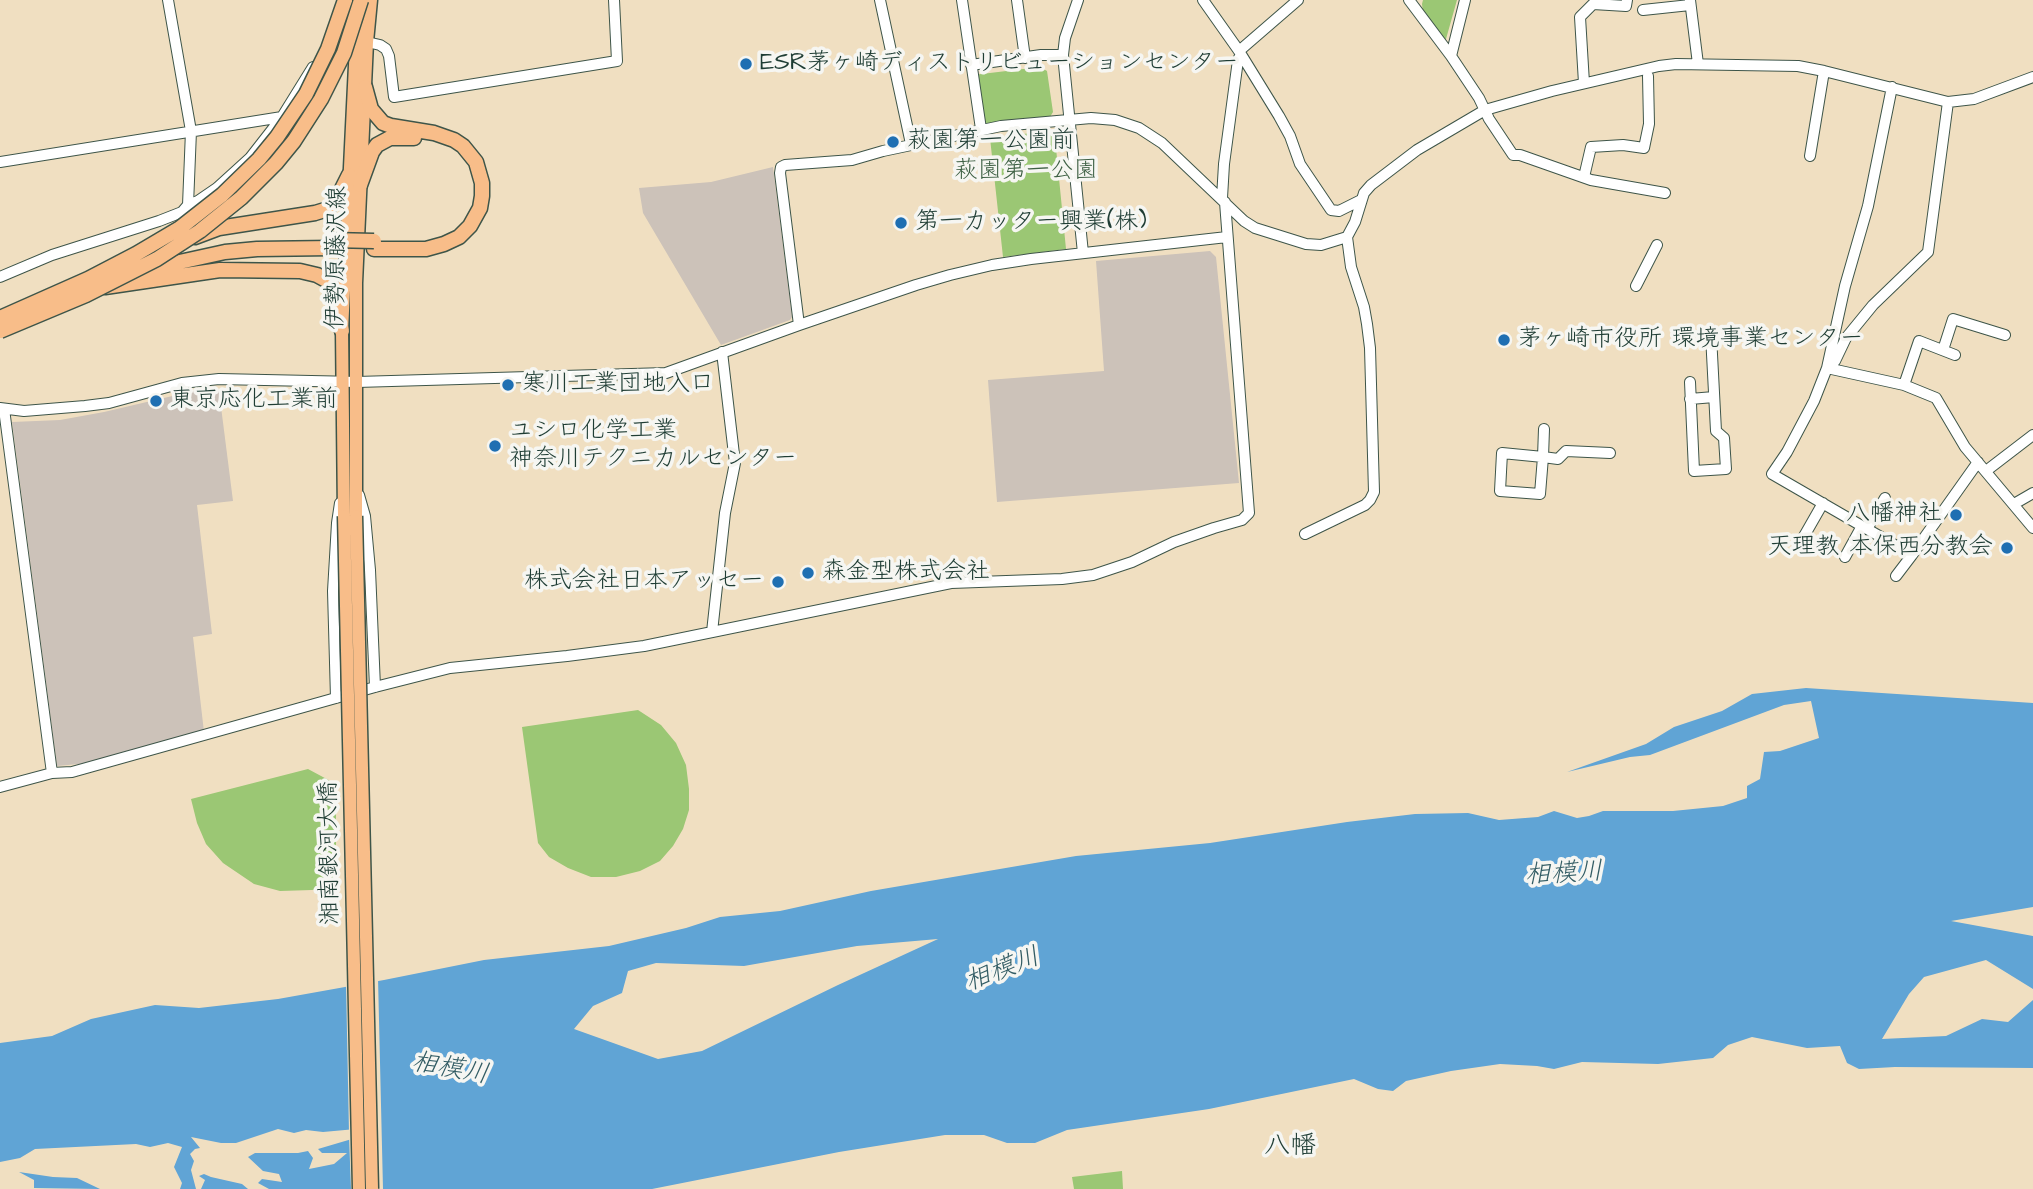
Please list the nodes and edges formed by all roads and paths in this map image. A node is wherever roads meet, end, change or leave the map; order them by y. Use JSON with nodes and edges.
{"nodes":[{"id":1,"x":168,"y":0,"type":"edge"},
{"id":2,"x":345,"y":0,"type":"edge"},
{"id":3,"x":359,"y":0,"type":"edge"},
{"id":4,"x":371,"y":0,"type":"edge"},
{"id":5,"x":614,"y":0,"type":"edge"},
{"id":6,"x":880,"y":0,"type":"edge"},
{"id":7,"x":962,"y":0,"type":"edge"},
{"id":8,"x":1017,"y":0,"type":"edge"},
{"id":9,"x":1078,"y":0,"type":"edge"},
{"id":10,"x":1203,"y":0,"type":"edge"},
{"id":11,"x":1298,"y":0,"type":"edge"},
{"id":12,"x":1409,"y":0,"type":"edge"},
{"id":13,"x":1465,"y":0,"type":"edge"},
{"id":14,"x":1627,"y":0,"type":"edge"},
{"id":15,"x":1690,"y":2,"type":"edge"},
{"id":16,"x":1419,"y":5,"type":"edge"},
{"id":17,"x":1643,"y":10,"type":"dead end"},
{"id":18,"x":356,"y":33,"type":"junction"},
{"id":19,"x":367,"y":42,"type":"junction"},
{"id":20,"x":1240,"y":52,"type":"junction"},
{"id":21,"x":1063,"y":55,"type":"junction"},
{"id":22,"x":1451,"y":55,"type":"junction"},
{"id":23,"x":1026,"y":58,"type":"junction"},
{"id":24,"x":1698,"y":64,"type":"junction"},
{"id":25,"x":971,"y":65,"type":"junction"},
{"id":26,"x":1824,"y":71,"type":"junction"},
{"id":27,"x":1648,"y":76,"type":"dead end"},
{"id":28,"x":2033,"y":77,"type":"edge"},
{"id":29,"x":1584,"y":83,"type":"junction"},
{"id":30,"x":365,"y":87,"type":"junction"},
{"id":31,"x":1892,"y":88,"type":"junction"},
{"id":32,"x":1948,"y":102,"type":"junction"},
{"id":33,"x":1485,"y":110,"type":"junction"},
{"id":34,"x":282,"y":117,"type":"junction"},
{"id":35,"x":1068,"y":119,"type":"junction"},
{"id":36,"x":981,"y":129,"type":"junction"},
{"id":37,"x":191,"y":131,"type":"junction"},
{"id":38,"x":911,"y":144,"type":"junction"},
{"id":39,"x":1810,"y":156,"type":"dead end"},
{"id":40,"x":0,"y":162,"type":"edge"},
{"id":41,"x":1584,"y":177,"type":"junction"},
{"id":42,"x":355,"y":180,"type":"junction"},
{"id":43,"x":1665,"y":193,"type":"dead end"},
{"id":44,"x":1224,"y":200,"type":"junction"},
{"id":45,"x":1361,"y":200,"type":"junction"},
{"id":46,"x":188,"y":205,"type":"junction"},
{"id":47,"x":1227,"y":237,"type":"junction"},
{"id":48,"x":1347,"y":237,"type":"junction"},
{"id":49,"x":332,"y":244,"type":"junction"},
{"id":50,"x":374,"y":245,"type":"junction"},
{"id":51,"x":1657,"y":245,"type":"dead end"},
{"id":52,"x":1083,"y":253,"type":"junction"},
{"id":53,"x":135,"y":261,"type":"junction"},
{"id":54,"x":0,"y":278,"type":"edge"},
{"id":55,"x":1636,"y":286,"type":"dead end"},
{"id":56,"x":101,"y":288,"type":"junction"},
{"id":57,"x":0,"y":316,"type":"edge"},
{"id":58,"x":799,"y":325,"type":"junction"},
{"id":59,"x":0,"y":331,"type":"edge"},
{"id":60,"x":342,"y":331,"type":"junction"},
{"id":61,"x":1710,"y":335,"type":"dead end"},
{"id":62,"x":2005,"y":335,"type":"dead end"},
{"id":63,"x":0,"y":337,"type":"edge"},
{"id":64,"x":1943,"y":350,"type":"junction"},
{"id":65,"x":722,"y":352,"type":"junction"},
{"id":66,"x":1955,"y":355,"type":"dead end"},
{"id":67,"x":1827,"y":368,"type":"junction"},
{"id":68,"x":343,"y":382,"type":"junction"},
{"id":69,"x":357,"y":382,"type":"junction"},
{"id":70,"x":1689,"y":382,"type":"dead end"},
{"id":71,"x":1904,"y":385,"type":"junction"},
{"id":72,"x":1714,"y":397,"type":"junction"},
{"id":73,"x":1690,"y":399,"type":"junction"},
{"id":74,"x":2,"y":409,"type":"edge"},
{"id":75,"x":1544,"y":429,"type":"dead end"},
{"id":76,"x":2033,"y":435,"type":"edge"},
{"id":77,"x":1610,"y":453,"type":"dead end"},
{"id":78,"x":1542,"y":457,"type":"junction"},
{"id":79,"x":1978,"y":462,"type":"junction"},
{"id":80,"x":1986,"y":471,"type":"junction"},
{"id":81,"x":350,"y":479,"type":"junction"},
{"id":82,"x":2033,"y":493,"type":"edge"},
{"id":83,"x":1885,"y":498,"type":"dead end"},
{"id":84,"x":1823,"y":503,"type":"junction"},
{"id":85,"x":2014,"y":504,"type":"junction"},
{"id":86,"x":350,"y":516,"type":"junction"},
{"id":87,"x":1864,"y":527,"type":"junction"},
{"id":88,"x":2033,"y":528,"type":"edge"},
{"id":89,"x":1305,"y":534,"type":"dead end"},
{"id":90,"x":1799,"y":545,"type":"dead end"},
{"id":91,"x":1912,"y":555,"type":"junction"},
{"id":92,"x":1845,"y":557,"type":"dead end"},
{"id":93,"x":1896,"y":576,"type":"dead end"},
{"id":94,"x":712,"y":632,"type":"junction"},
{"id":95,"x":375,"y":687,"type":"junction"},
{"id":96,"x":336,"y":698,"type":"junction"},
{"id":97,"x":52,"y":773,"type":"junction"},
{"id":98,"x":0,"y":787,"type":"edge"},
{"id":99,"x":359,"y":1189,"type":"edge"},
{"id":100,"x":372,"y":1189,"type":"edge"}],
"edges":[{"from":1,"to":37,"type":"street"},
{"from":2,"to":57,"type":"highway","bridge":true},
{"from":3,"to":18,"type":"main road","name":"伊勢原藤沢線"},
{"from":3,"to":59,"type":"highway","bridge":true},
{"from":4,"to":19,"type":"main road","name":"伊勢原藤沢線"},
{"from":5,"to":19,"type":"street"},
{"from":6,"to":38,"type":"street"},
{"from":7,"to":25,"type":"street"},
{"from":8,"to":23,"type":"street"},
{"from":9,"to":21,"type":"street"},
{"from":10,"to":20,"type":"street"},
{"from":11,"to":20,"type":"street"},
{"from":12,"to":16,"type":"street"},
{"from":13,"to":22,"type":"street"},
{"from":14,"to":29,"type":"street"},
{"from":15,"to":17,"type":"street"},
{"from":15,"to":24,"type":"street"},
{"from":16,"to":22,"type":"street"},
{"from":18,"to":34,"type":"street"},
{"from":18,"to":42,"type":"main road","name":"伊勢原藤沢線"},
{"from":19,"to":30,"type":"main road","name":"伊勢原藤沢線"},
{"from":20,"to":44,"type":"street"},
{"from":20,"to":45,"type":"street"},
{"from":21,"to":23,"type":"street"},
{"from":21,"to":35,"type":"street"},
{"from":22,"to":33,"type":"street"},
{"from":23,"to":25,"type":"street"},
{"from":24,"to":26,"type":"street"},
{"from":24,"to":29,"type":"street"},
{"from":25,"to":36,"type":"street"},
{"from":26,"to":31,"type":"street"},
{"from":26,"to":39,"type":"street"},
{"from":27,"to":41,"type":"street"},
{"from":28,"to":32,"type":"street"},
{"from":29,"to":33,"type":"street"},
{"from":30,"to":42,"type":"main road","name":"伊勢原藤沢線"},
{"from":30,"to":50,"type":"highway"},
{"from":31,"to":32,"type":"street"},
{"from":31,"to":67,"type":"street"},
{"from":32,"to":67,"type":"street"},
{"from":33,"to":41,"type":"street"},
{"from":33,"to":45,"type":"street"},
{"from":34,"to":37,"type":"street"},
{"from":34,"to":46,"type":"street"},
{"from":35,"to":36,"type":"street"},
{"from":35,"to":44,"type":"street"},
{"from":35,"to":52,"type":"street"},
{"from":36,"to":38,"type":"street"},
{"from":37,"to":40,"type":"street"},
{"from":37,"to":46,"type":"street"},
{"from":38,"to":58,"type":"street"},
{"from":41,"to":43,"type":"street"},
{"from":42,"to":50,"type":"highway"},
{"from":42,"to":53,"type":"highway"},
{"from":42,"to":60,"type":"main road","name":"伊勢原藤沢線"},
{"from":42,"to":69,"type":"main road","name":"伊勢原藤沢線"},
{"from":44,"to":47,"type":"street"},
{"from":44,"to":48,"type":"street"},
{"from":45,"to":48,"type":"street"},
{"from":46,"to":54,"type":"street"},
{"from":47,"to":52,"type":"street"},
{"from":47,"to":94,"type":"street"},
{"from":48,"to":89,"type":"street"},
{"from":49,"to":50,"type":"highway","bridge":true},
{"from":49,"to":53,"type":"highway"},
{"from":49,"to":56,"type":"highway"},
{"from":51,"to":55,"type":"street"},
{"from":52,"to":58,"type":"street"},
{"from":53,"to":57,"type":"highway"},
{"from":56,"to":60,"type":"highway"},
{"from":56,"to":63,"type":"highway"},
{"from":58,"to":65,"type":"street"},
{"from":60,"to":68,"type":"main road","name":"伊勢原藤沢線"},
{"from":61,"to":72,"type":"street"},
{"from":62,"to":64,"type":"street"},
{"from":64,"to":66,"type":"street"},
{"from":64,"to":71,"type":"street"},
{"from":65,"to":69,"type":"street"},
{"from":65,"to":94,"type":"street"},
{"from":67,"to":71,"type":"street"},
{"from":67,"to":84,"type":"street"},
{"from":68,"to":69,"type":"street"},
{"from":68,"to":74,"type":"street"},
{"from":68,"to":81,"type":"main road","name":"伊勢原藤沢線"},
{"from":69,"to":81,"type":"main road","name":"伊勢原藤沢線"},
{"from":70,"to":73,"type":"street"},
{"from":71,"to":79,"type":"street"},
{"from":72,"to":73,"type":"street"},
{"from":72,"to":73,"type":"street"},
{"from":74,"to":97,"type":"street"},
{"from":75,"to":78,"type":"street"},
{"from":76,"to":80,"type":"street"},
{"from":77,"to":78,"type":"street"},
{"from":78,"to":78,"type":"street"},
{"from":79,"to":80,"type":"street"},
{"from":79,"to":91,"type":"street"},
{"from":80,"to":85,"type":"street"},
{"from":81,"to":86,"type":"main road","name":"伊勢原藤沢線"},
{"from":81,"to":95,"type":"street"},
{"from":81,"to":96,"type":"street"},
{"from":82,"to":85,"type":"street"},
{"from":83,"to":87,"type":"street"},
{"from":84,"to":87,"type":"street"},
{"from":84,"to":90,"type":"street"},
{"from":85,"to":88,"type":"street"},
{"from":86,"to":99,"type":"main road","name":"湘南銀河大橋","bridge":true},
{"from":86,"to":100,"type":"main road","name":"湘南銀河大橋","bridge":true},
{"from":87,"to":91,"type":"street"},
{"from":87,"to":92,"type":"street"},
{"from":91,"to":93,"type":"street"},
{"from":94,"to":95,"type":"street"},
{"from":95,"to":96,"type":"street"},
{"from":96,"to":97,"type":"street"},
{"from":97,"to":98,"type":"street"}]}
